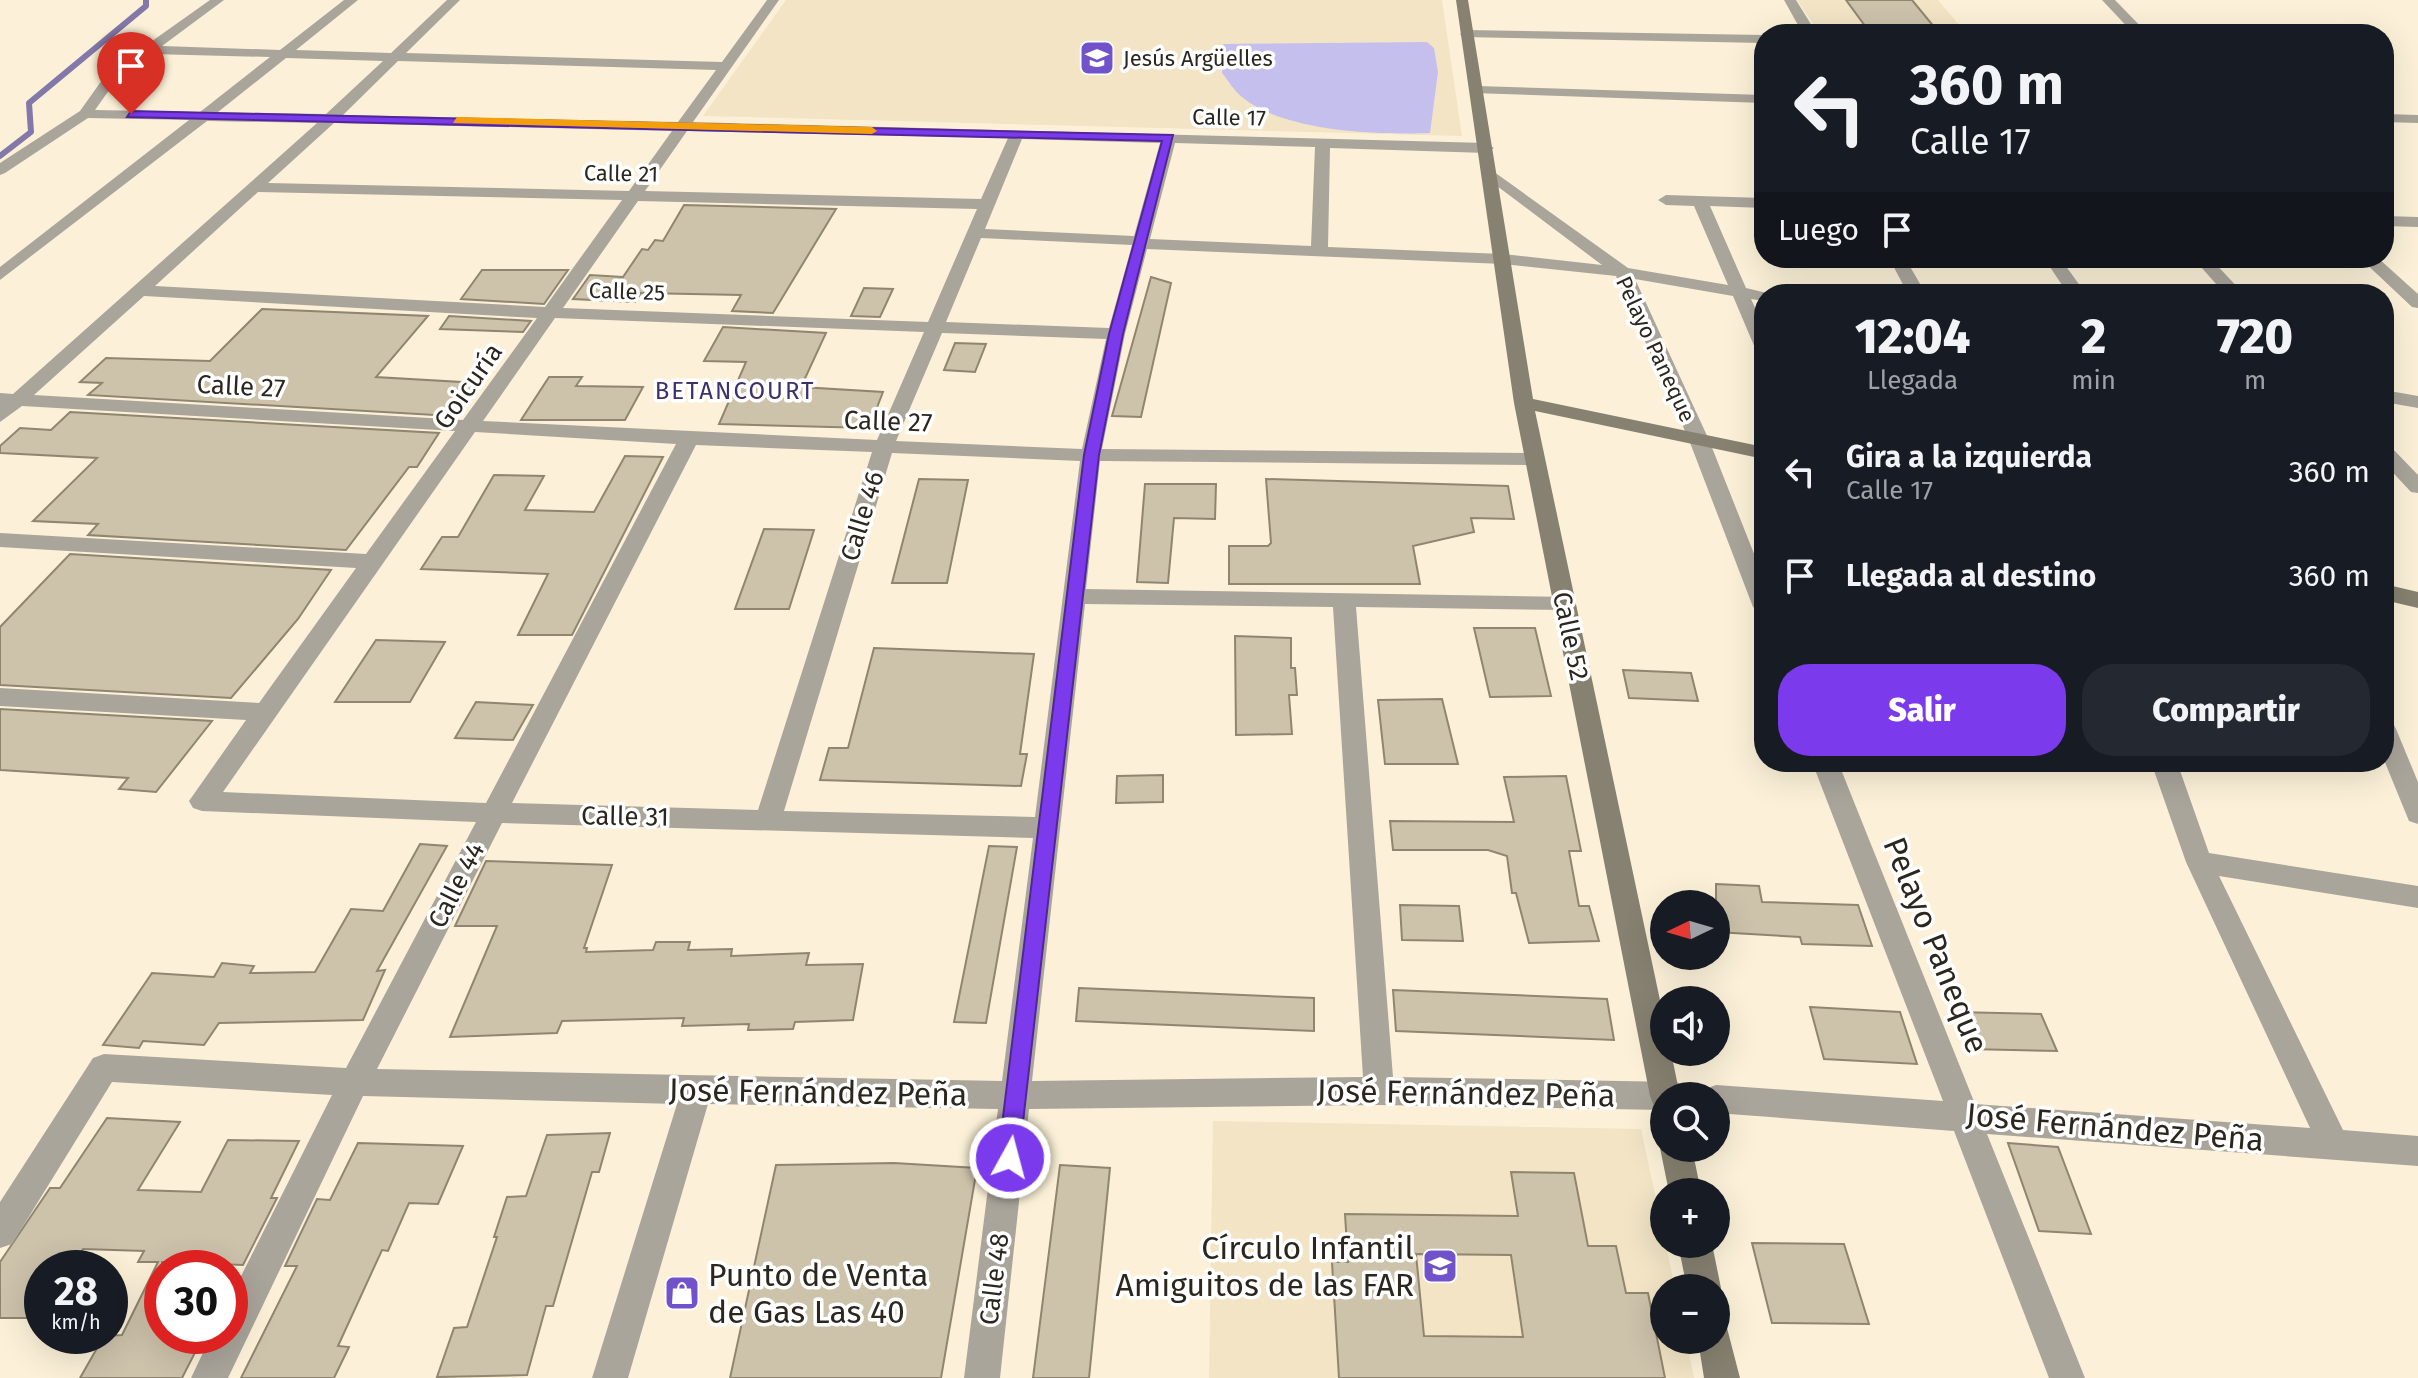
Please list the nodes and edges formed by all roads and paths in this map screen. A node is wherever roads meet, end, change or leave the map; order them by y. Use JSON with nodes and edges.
{"nodes":[{"id":1,"x":218,"y":0,"type":"edge"},
{"id":2,"x":352,"y":0,"type":"edge"},
{"id":3,"x":454,"y":0,"type":"edge"},
{"id":4,"x":773,"y":0,"type":"edge"},
{"id":5,"x":1462,"y":0,"type":"edge"},
{"id":6,"x":1790,"y":0,"type":"edge"},
{"id":7,"x":2108,"y":0,"type":"edge"},
{"id":8,"x":1804,"y":24,"type":"edge"},
{"id":9,"x":2131,"y":24,"type":"edge"},
{"id":10,"x":1467,"y":34,"type":"junction"},
{"id":11,"x":1754,"y":39,"type":"edge"},
{"id":12,"x":150,"y":50,"type":"junction"},
{"id":13,"x":286,"y":53,"type":"junction"},
{"id":14,"x":398,"y":55,"type":"junction"},
{"id":15,"x":728,"y":66,"type":"junction"},
{"id":16,"x":1477,"y":90,"type":"junction"},
{"id":17,"x":1754,"y":99,"type":"edge"},
{"id":18,"x":85,"y":114,"type":"junction"},
{"id":19,"x":207,"y":115,"type":"junction"},
{"id":20,"x":332,"y":117,"type":"junction"},
{"id":21,"x":2394,"y":118,"type":"edge"},
{"id":22,"x":2418,"y":119,"type":"edge"},
{"id":23,"x":685,"y":126,"type":"junction"},
{"id":24,"x":1017,"y":134,"type":"junction"},
{"id":25,"x":1169,"y":138,"type":"junction"},
{"id":26,"x":1323,"y":142,"type":"junction"},
{"id":27,"x":1486,"y":148,"type":"junction"},
{"id":28,"x":0,"y":170,"type":"edge"},
{"id":29,"x":1490,"y":174,"type":"junction"},
{"id":30,"x":254,"y":187,"type":"junction"},
{"id":31,"x":635,"y":196,"type":"junction"},
{"id":32,"x":1666,"y":200,"type":"dead end"},
{"id":33,"x":1700,"y":201,"type":"junction"},
{"id":34,"x":1754,"y":203,"type":"edge"},
{"id":35,"x":987,"y":204,"type":"junction"},
{"id":36,"x":2394,"y":221,"type":"edge"},
{"id":37,"x":2418,"y":222,"type":"edge"},
{"id":38,"x":974,"y":233,"type":"junction"},
{"id":39,"x":1142,"y":242,"type":"junction"},
{"id":40,"x":1319,"y":252,"type":"junction"},
{"id":41,"x":1503,"y":259,"type":"junction"},
{"id":42,"x":2210,"y":268,"type":"edge"},
{"id":43,"x":2379,"y":268,"type":"edge"},
{"id":44,"x":1623,"y":272,"type":"junction"},
{"id":45,"x":0,"y":275,"type":"edge"},
{"id":46,"x":2226,"y":284,"type":"edge"},
{"id":47,"x":137,"y":290,"type":"junction"},
{"id":48,"x":1738,"y":292,"type":"junction"},
{"id":49,"x":1754,"y":294,"type":"edge"},
{"id":50,"x":2418,"y":303,"type":"edge"},
{"id":51,"x":552,"y":313,"type":"junction"},
{"id":52,"x":933,"y":325,"type":"junction"},
{"id":53,"x":1754,"y":326,"type":"edge"},
{"id":54,"x":1116,"y":334,"type":"junction"},
{"id":55,"x":2394,"y":398,"type":"edge"},
{"id":56,"x":9,"y":399,"type":"edge"},
{"id":57,"x":2418,"y":402,"type":"edge"},
{"id":58,"x":1524,"y":403,"type":"junction"},
{"id":59,"x":0,"y":416,"type":"edge"},
{"id":60,"x":473,"y":425,"type":"junction"},
{"id":61,"x":689,"y":439,"type":"junction"},
{"id":62,"x":1699,"y":440,"type":"junction"},
{"id":63,"x":884,"y":447,"type":"junction"},
{"id":64,"x":1754,"y":451,"type":"edge"},
{"id":65,"x":1091,"y":455,"type":"junction"},
{"id":66,"x":1535,"y":459,"type":"junction"},
{"id":67,"x":2394,"y":462,"type":"edge"},
{"id":68,"x":2418,"y":487,"type":"edge"},
{"id":69,"x":0,"y":540,"type":"edge"},
{"id":70,"x":373,"y":562,"type":"junction"},
{"id":71,"x":1754,"y":581,"type":"edge"},
{"id":72,"x":2394,"y":594,"type":"edge"},
{"id":73,"x":1077,"y":596,"type":"junction"},
{"id":74,"x":1344,"y":598,"type":"junction"},
{"id":75,"x":2418,"y":600,"type":"edge"},
{"id":76,"x":1564,"y":602,"type":"junction"},
{"id":77,"x":0,"y":697,"type":"edge"},
{"id":78,"x":266,"y":712,"type":"junction"},
{"id":79,"x":2394,"y":754,"type":"edge"},
{"id":80,"x":1829,"y":772,"type":"edge"},
{"id":81,"x":2168,"y":772,"type":"edge"},
{"id":82,"x":202,"y":801,"type":"joint"},
{"id":83,"x":493,"y":813,"type":"junction"},
{"id":84,"x":2418,"y":814,"type":"edge"},
{"id":85,"x":768,"y":819,"type":"junction"},
{"id":86,"x":1047,"y":828,"type":"junction"},
{"id":87,"x":2199,"y":862,"type":"junction"},
{"id":88,"x":2418,"y":897,"type":"edge"},
{"id":89,"x":354,"y":1082,"type":"junction"},
{"id":90,"x":1662,"y":1082,"type":"edge"},
{"id":91,"x":697,"y":1090,"type":"junction"},
{"id":92,"x":1379,"y":1091,"type":"junction"},
{"id":93,"x":1018,"y":1095,"type":"junction"},
{"id":94,"x":1650,"y":1096,"type":"edge"},
{"id":95,"x":1730,"y":1100,"type":"edge"},
{"id":96,"x":1966,"y":1115,"type":"junction"},
{"id":97,"x":2333,"y":1144,"type":"junction"},
{"id":98,"x":2418,"y":1151,"type":"edge"},
{"id":99,"x":0,"y":1232,"type":"edge"},
{"id":100,"x":248,"y":1299,"type":"edge"},
{"id":101,"x":221,"y":1354,"type":"edge"},
{"id":102,"x":1718,"y":1354,"type":"edge"},
{"id":103,"x":209,"y":1378,"type":"edge"},
{"id":104,"x":610,"y":1378,"type":"edge"},
{"id":105,"x":982,"y":1378,"type":"edge"},
{"id":106,"x":1722,"y":1378,"type":"edge"},
{"id":107,"x":2067,"y":1378,"type":"edge"}],
"edges":[{"from":1,"to":12,"type":"street"},
{"from":2,"to":13,"type":"street"},
{"from":3,"to":14,"type":"street"},
{"from":4,"to":15,"type":"street","name":"Goicuría"},
{"from":5,"to":10,"type":"street"},
{"from":6,"to":8,"type":"street"},
{"from":7,"to":9,"type":"street"},
{"from":10,"to":11,"type":"street"},
{"from":10,"to":16,"type":"street"},
{"from":12,"to":13,"type":"street"},
{"from":12,"to":18,"type":"street"},
{"from":13,"to":14,"type":"street"},
{"from":13,"to":19,"type":"street"},
{"from":14,"to":15,"type":"street"},
{"from":14,"to":20,"type":"street"},
{"from":15,"to":23,"type":"street","name":"Goicuría"},
{"from":16,"to":17,"type":"street"},
{"from":16,"to":27,"type":"street"},
{"from":18,"to":19,"type":"street","name":"Calle 17"},
{"from":18,"to":28,"type":"street"},
{"from":19,"to":20,"type":"street","name":"Calle 17"},
{"from":19,"to":45,"type":"street"},
{"from":20,"to":23,"type":"street","name":"Calle 17"},
{"from":20,"to":30,"type":"street"},
{"from":21,"to":22,"type":"street"},
{"from":23,"to":24,"type":"street","name":"Calle 17"},
{"from":23,"to":31,"type":"street","name":"Goicuría"},
{"from":24,"to":25,"type":"street","name":"Calle 17"},
{"from":24,"to":35,"type":"street","name":"Calle 46"},
{"from":25,"to":26,"type":"street","name":"Calle 17"},
{"from":25,"to":39,"type":"street","name":"Calle 48"},
{"from":26,"to":27,"type":"street","name":"Calle 17"},
{"from":26,"to":40,"type":"street"},
{"from":27,"to":29,"type":"street"},
{"from":29,"to":41,"type":"street","name":"Calle 52"},
{"from":29,"to":44,"type":"street","name":"Pelayo Paneque"},
{"from":30,"to":31,"type":"street","name":"Calle 21"},
{"from":30,"to":47,"type":"street"},
{"from":31,"to":35,"type":"street","name":"Calle 21"},
{"from":31,"to":51,"type":"street","name":"Goicuría"},
{"from":32,"to":33,"type":"street"},
{"from":33,"to":34,"type":"street"},
{"from":33,"to":48,"type":"street"},
{"from":35,"to":38,"type":"street","name":"Calle 46"},
{"from":36,"to":37,"type":"street"},
{"from":38,"to":39,"type":"street"},
{"from":38,"to":52,"type":"street","name":"Calle 46"},
{"from":39,"to":40,"type":"street"},
{"from":39,"to":54,"type":"street","name":"Calle 48"},
{"from":40,"to":41,"type":"street"},
{"from":41,"to":44,"type":"street"},
{"from":41,"to":58,"type":"street","name":"Calle 52"},
{"from":42,"to":46,"type":"street"},
{"from":43,"to":50,"type":"street"},
{"from":44,"to":48,"type":"street"},
{"from":44,"to":62,"type":"street","name":"Pelayo Paneque"},
{"from":47,"to":51,"type":"street","name":"Calle 25"},
{"from":47,"to":56,"type":"street"},
{"from":48,"to":49,"type":"street"},
{"from":48,"to":53,"type":"street"},
{"from":51,"to":52,"type":"street","name":"Calle 25"},
{"from":51,"to":60,"type":"street","name":"Goicuría"},
{"from":52,"to":54,"type":"street","name":"Calle 25"},
{"from":52,"to":63,"type":"street","name":"Calle 46"},
{"from":54,"to":65,"type":"street","name":"Calle 48"},
{"from":55,"to":57,"type":"street"},
{"from":56,"to":59,"type":"street"},
{"from":56,"to":60,"type":"street","name":"Calle 27"},
{"from":58,"to":62,"type":"street"},
{"from":58,"to":66,"type":"street","name":"Calle 52"},
{"from":60,"to":61,"type":"street","name":"Calle 27"},
{"from":60,"to":70,"type":"street","name":"Goicuría"},
{"from":61,"to":63,"type":"street","name":"Calle 27"},
{"from":61,"to":83,"type":"street","name":"Calle 44"},
{"from":62,"to":64,"type":"street"},
{"from":62,"to":71,"type":"street","name":"Pelayo Paneque"},
{"from":63,"to":65,"type":"street","name":"Calle 27"},
{"from":63,"to":85,"type":"street","name":"Calle 46"},
{"from":65,"to":66,"type":"street","name":"Calle 27"},
{"from":65,"to":73,"type":"street","name":"Calle 48"},
{"from":66,"to":76,"type":"street","name":"Calle 52"},
{"from":67,"to":68,"type":"street"},
{"from":69,"to":70,"type":"street"},
{"from":70,"to":78,"type":"street","name":"Goicuría"},
{"from":72,"to":75,"type":"street"},
{"from":73,"to":74,"type":"street"},
{"from":73,"to":86,"type":"street","name":"Calle 48"},
{"from":74,"to":76,"type":"street"},
{"from":74,"to":92,"type":"street"},
{"from":76,"to":90,"type":"street","name":"Calle 52"},
{"from":77,"to":78,"type":"street"},
{"from":78,"to":82,"type":"street","name":"Goicuría"},
{"from":79,"to":84,"type":"street"},
{"from":80,"to":96,"type":"street","name":"Pelayo Paneque"},
{"from":81,"to":87,"type":"street"},
{"from":82,"to":83,"type":"street","name":"Calle 31"},
{"from":83,"to":85,"type":"street","name":"Calle 31"},
{"from":83,"to":89,"type":"street","name":"Calle 44"},
{"from":85,"to":86,"type":"street","name":"Calle 31"},
{"from":86,"to":93,"type":"street","name":"Calle 48"},
{"from":87,"to":88,"type":"street"},
{"from":87,"to":97,"type":"street"},
{"from":89,"to":91,"type":"street","name":"José Fernández Peña"},
{"from":89,"to":99,"type":"street","name":"José Fernández Peña"},
{"from":89,"to":100,"type":"street","name":"Calle 44"},
{"from":91,"to":93,"type":"street","name":"José Fernández Peña"},
{"from":91,"to":104,"type":"street"},
{"from":92,"to":93,"type":"street","name":"José Fernández Peña"},
{"from":92,"to":94,"type":"street","name":"José Fernández Peña"},
{"from":93,"to":105,"type":"street","name":"Calle 48"},
{"from":95,"to":96,"type":"street","name":"José Fernández Peña"},
{"from":96,"to":97,"type":"street","name":"José Fernández Peña"},
{"from":96,"to":107,"type":"street","name":"Pelayo Paneque"},
{"from":97,"to":98,"type":"street","name":"José Fernández Peña"},
{"from":101,"to":103,"type":"street","name":"Calle 44"},
{"from":102,"to":106,"type":"street"}]}
